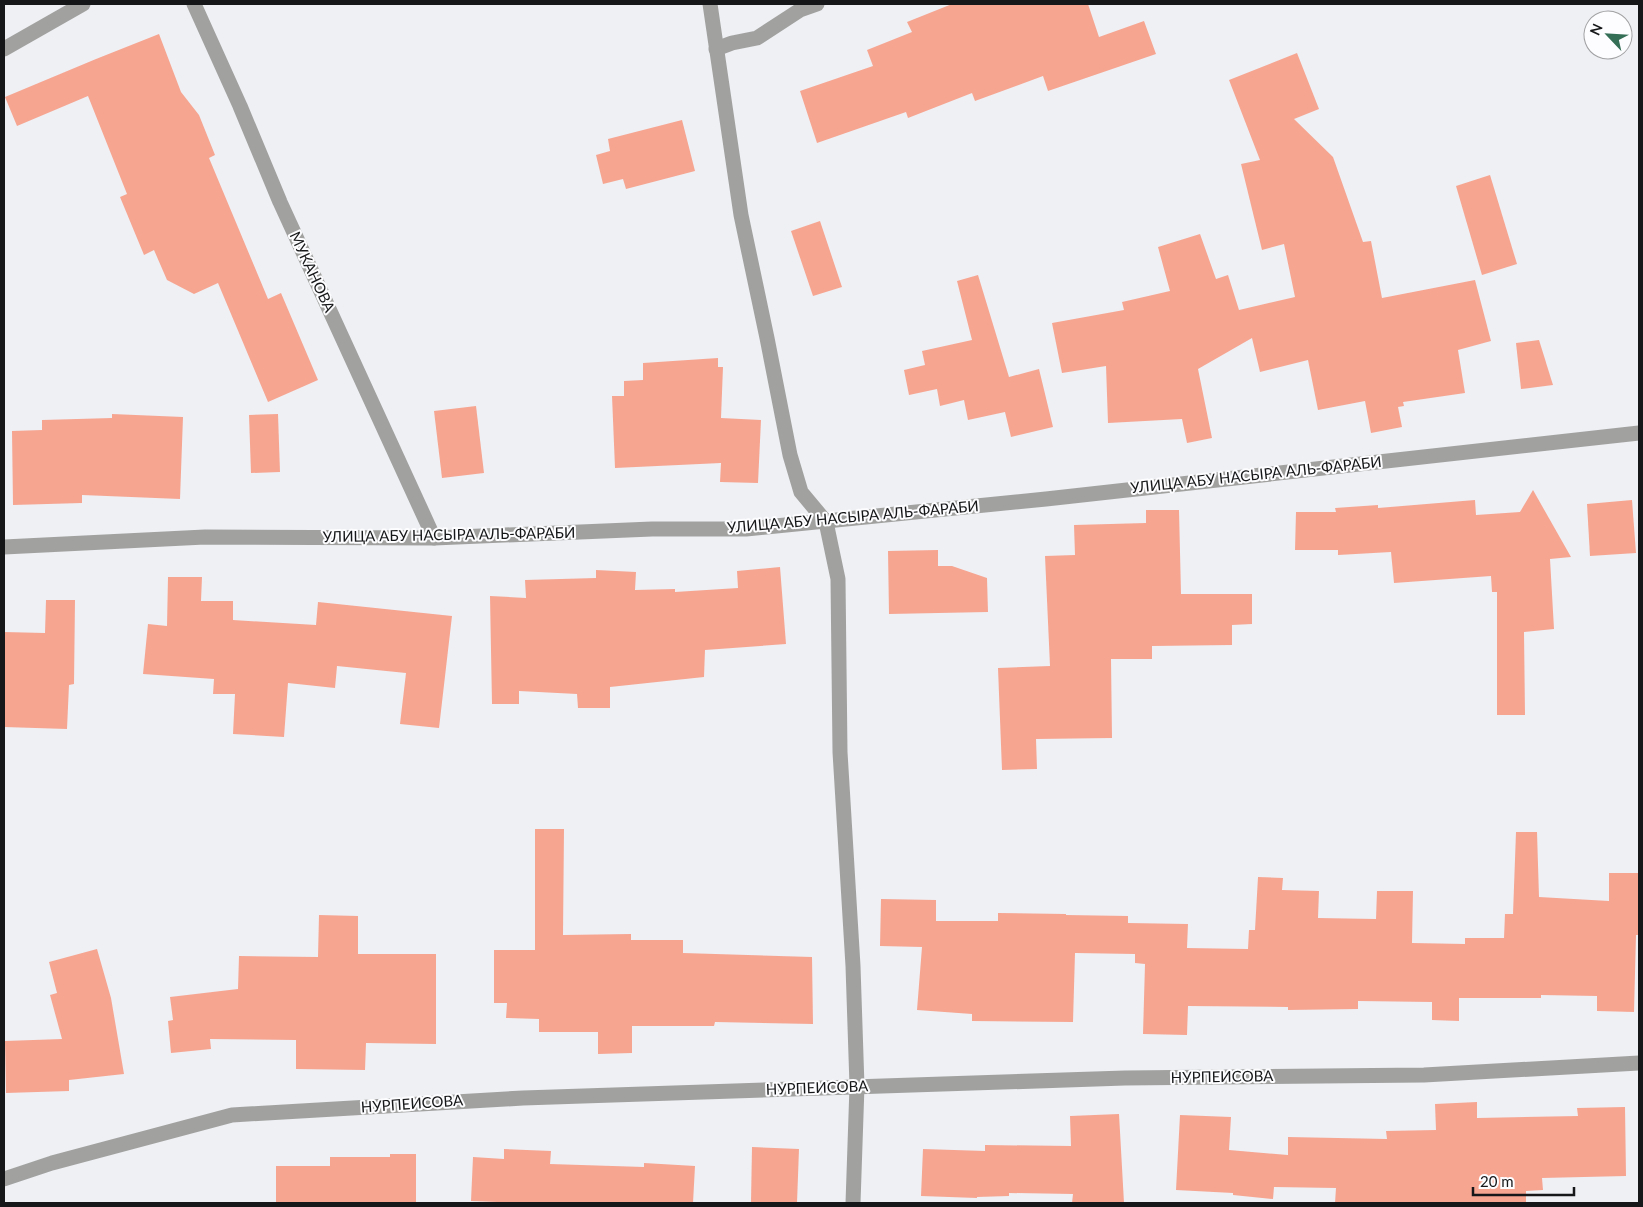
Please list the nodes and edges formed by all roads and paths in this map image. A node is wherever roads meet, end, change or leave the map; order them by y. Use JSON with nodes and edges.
{"nodes":[{"id":1,"x":83,"y":4,"type":"edge"},
{"id":2,"x":194,"y":4,"type":"edge"},
{"id":3,"x":710,"y":4,"type":"edge"},
{"id":4,"x":817,"y":4,"type":"edge"},
{"id":5,"x":4,"y":49,"type":"edge"},
{"id":6,"x":716,"y":49,"type":"junction"},
{"id":7,"x":1639,"y":433,"type":"edge"},
{"id":8,"x":826,"y":522,"type":"junction"},
{"id":9,"x":434,"y":538,"type":"junction"},
{"id":10,"x":4,"y":547,"type":"edge"},
{"id":11,"x":1639,"y":1063,"type":"edge"},
{"id":12,"x":857,"y":1086,"type":"junction"},
{"id":13,"x":4,"y":1179,"type":"edge"},
{"id":14,"x":853,"y":1203,"type":"edge"}],
"edges":[{"from":1,"to":5,"type":"street"},
{"from":2,"to":9,"type":"street","name":"МУКАНОВА"},
{"from":3,"to":6,"type":"street"},
{"from":4,"to":6,"type":"street"},
{"from":6,"to":8,"type":"street"},
{"from":7,"to":8,"type":"street","name":"УЛИЦА АБУ НАСЫРА АЛЬ-ФАРАБИ"},
{"from":8,"to":9,"type":"street","name":"УЛИЦА АБУ НАСЫРА АЛЬ-ФАРАБИ"},
{"from":8,"to":12,"type":"street"},
{"from":9,"to":10,"type":"street","name":"УЛИЦА АБУ НАСЫРА АЛЬ-ФАРАБИ"},
{"from":11,"to":12,"type":"street","name":"НУРПЕИСОВА"},
{"from":12,"to":13,"type":"street","name":"НУРПЕИСОВА"},
{"from":12,"to":14,"type":"street"}]}
